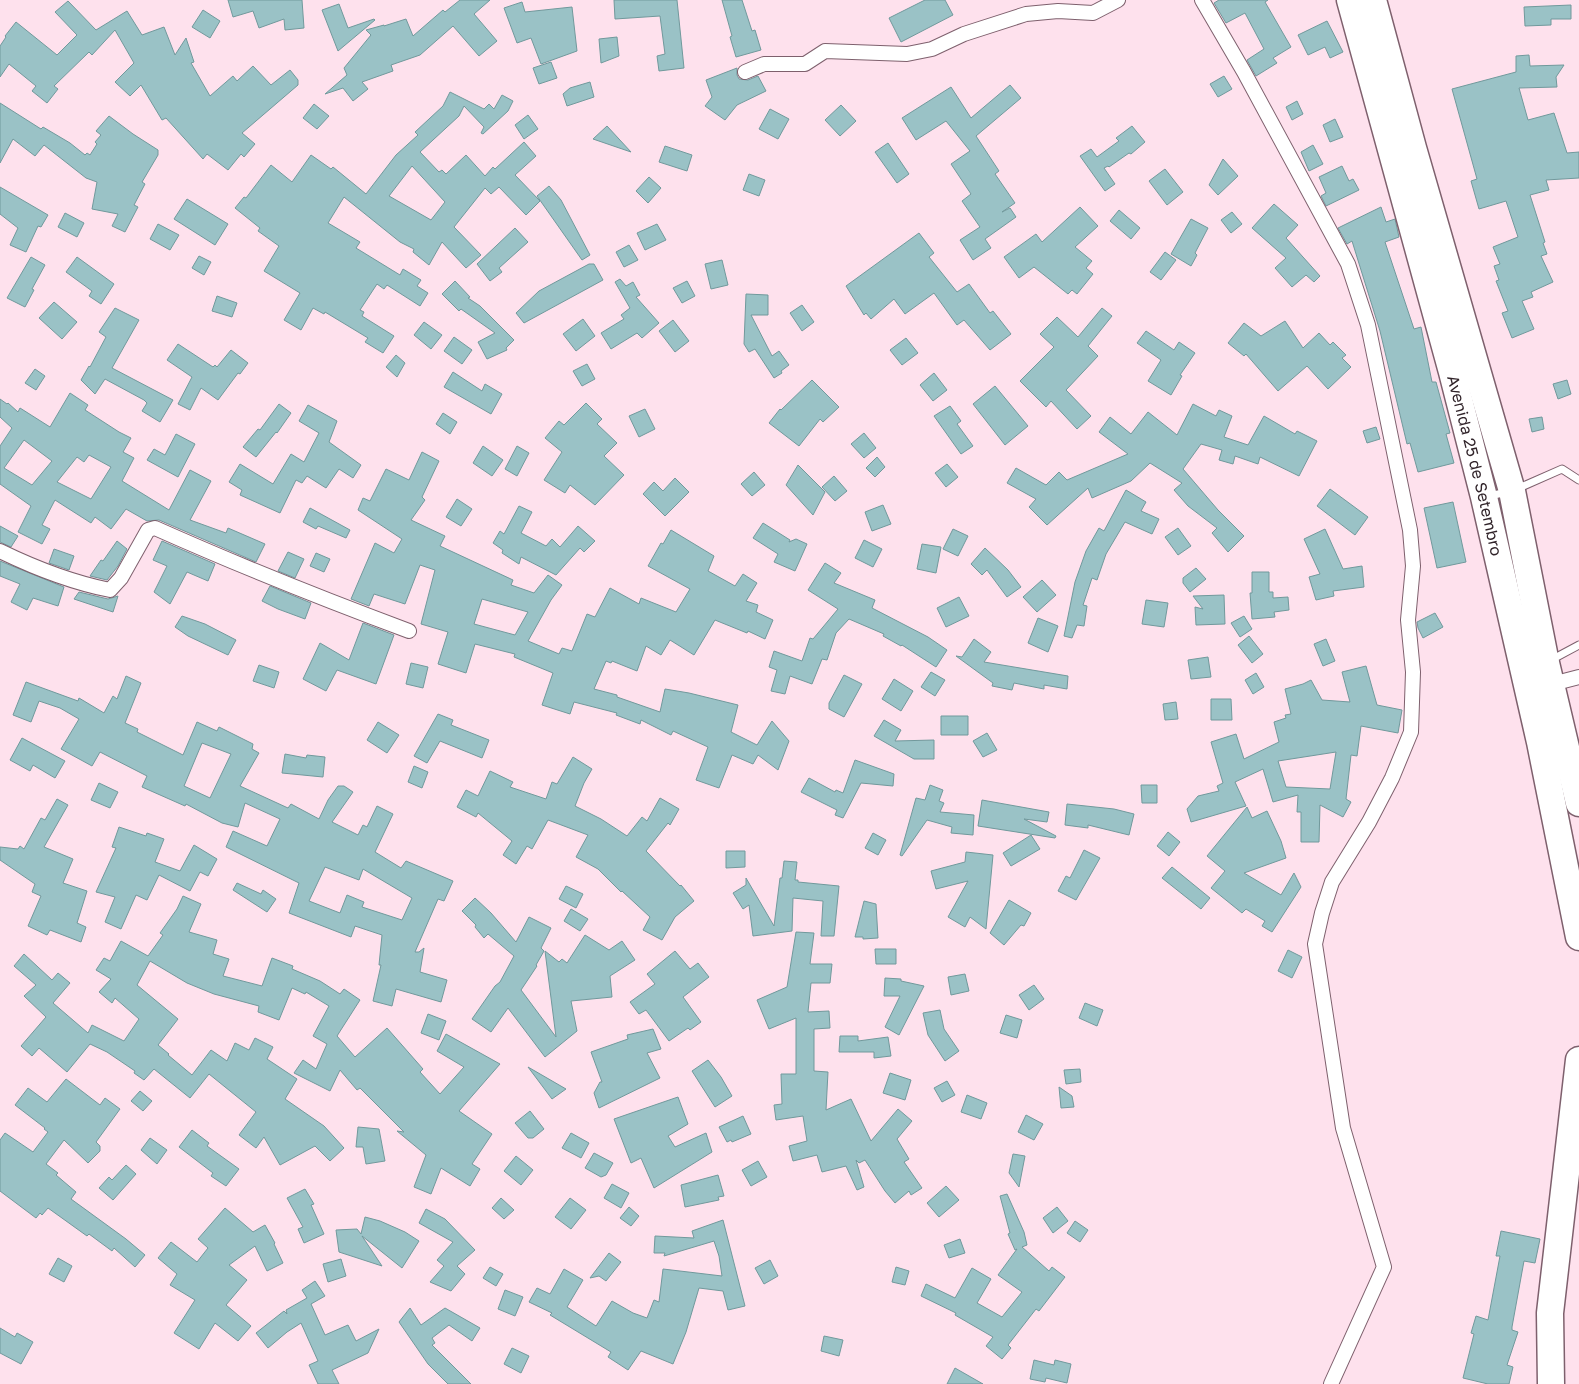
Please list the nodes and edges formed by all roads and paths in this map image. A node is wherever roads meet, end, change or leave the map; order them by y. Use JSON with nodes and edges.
{"nodes":[{"id":1,"x":1118,"y":0,"type":"edge"},
{"id":2,"x":1202,"y":0,"type":"edge"},
{"id":3,"x":1350,"y":0,"type":"edge"},
{"id":4,"x":1373,"y":0,"type":"edge"},
{"id":5,"x":745,"y":72,"type":"dead end"},
{"id":6,"x":1579,"y":480,"type":"edge"},
{"id":7,"x":1512,"y":491,"type":"junction"},
{"id":8,"x":1484,"y":496,"type":"junction"},
{"id":9,"x":0,"y":551,"type":"edge"},
{"id":10,"x":409,"y":631,"type":"dead end"},
{"id":11,"x":1579,"y":645,"type":"edge"},
{"id":12,"x":1549,"y":673,"type":"junction"},
{"id":13,"x":1579,"y":677,"type":"edge"},
{"id":14,"x":1579,"y":803,"type":"edge"},
{"id":15,"x":1579,"y":937,"type":"edge"},
{"id":16,"x":1579,"y":1060,"type":"edge"},
{"id":17,"x":1331,"y":1384,"type":"edge"},
{"id":18,"x":1550,"y":1384,"type":"edge"}],
"edges":[{"from":1,"to":5,"type":"street"},
{"from":2,"to":17,"type":"street"},
{"from":3,"to":8,"type":"highway","name":"Avenida 25 de Setembro"},
{"from":4,"to":7,"type":"highway","name":"Avenida 25 de Setembro"},
{"from":6,"to":7,"type":"lane"},
{"from":7,"to":8,"type":"lane"},
{"from":7,"to":12,"type":"highway","name":"Avenida 25 de Setembro"},
{"from":8,"to":15,"type":"highway","name":"Avenida 25 de Setembro"},
{"from":9,"to":10,"type":"street"},
{"from":11,"to":12,"type":"lane"},
{"from":12,"to":13,"type":"street"},
{"from":12,"to":14,"type":"highway","name":"Avenida 25 de Setembro"},
{"from":16,"to":18,"type":"highway"}]}
